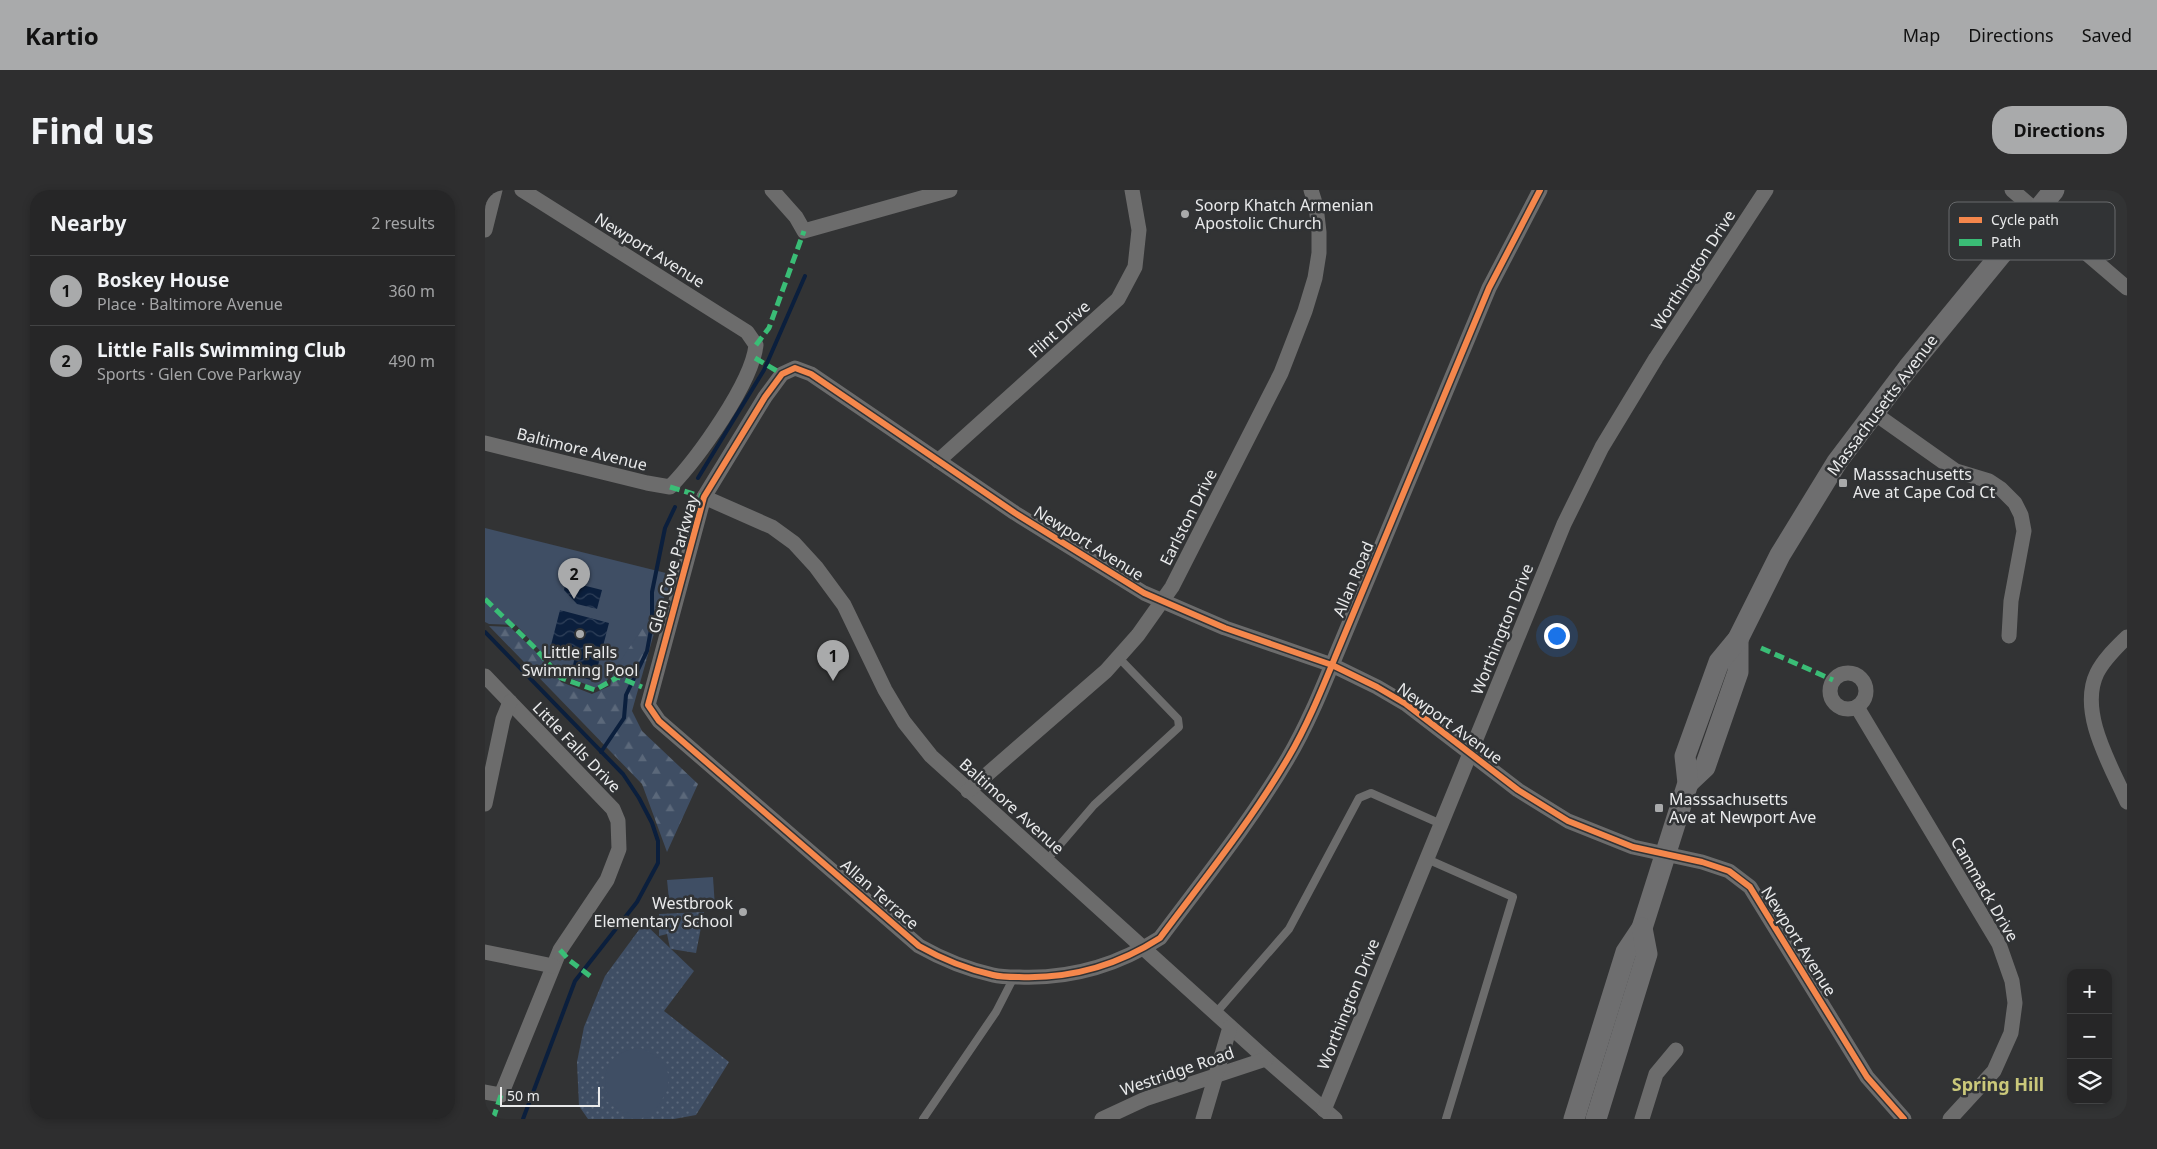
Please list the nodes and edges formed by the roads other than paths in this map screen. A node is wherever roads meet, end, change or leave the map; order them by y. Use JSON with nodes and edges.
{"nodes":[{"id":1,"x":495,"y":190,"type":"edge"},
{"id":2,"x":522,"y":190,"type":"edge"},
{"id":3,"x":772,"y":190,"type":"edge"},
{"id":4,"x":950,"y":190,"type":"edge"},
{"id":5,"x":1131,"y":190,"type":"edge"},
{"id":6,"x":1311,"y":190,"type":"edge"},
{"id":7,"x":1540,"y":190,"type":"edge"},
{"id":8,"x":1766,"y":190,"type":"edge"},
{"id":9,"x":2012,"y":190,"type":"edge"},
{"id":10,"x":2054,"y":190,"type":"edge"},
{"id":11,"x":2026,"y":202,"type":"edge"},
{"id":12,"x":2044,"y":202,"type":"edge"},
{"id":13,"x":485,"y":230,"type":"edge"},
{"id":14,"x":1997,"y":260,"type":"edge"},
{"id":15,"x":2094,"y":260,"type":"edge"},
{"id":16,"x":2127,"y":288,"type":"edge"},
{"id":17,"x":756,"y":344,"type":"joint"},
{"id":18,"x":795,"y":368,"type":"joint"},
{"id":19,"x":1874,"y":413,"type":"junction"},
{"id":20,"x":485,"y":443,"type":"edge"},
{"id":21,"x":938,"y":461,"type":"junction"},
{"id":22,"x":670,"y":487,"type":"joint"},
{"id":23,"x":704,"y":497,"type":"junction"},
{"id":24,"x":1162,"y":602,"type":"junction"},
{"id":25,"x":2009,"y":636,"type":"dead end"},
{"id":26,"x":2127,"y":638,"type":"edge"},
{"id":27,"x":1119,"y":658,"type":"junction"},
{"id":28,"x":1332,"y":665,"type":"junction"},
{"id":29,"x":485,"y":676,"type":"edge"},
{"id":30,"x":510,"y":702,"type":"junction"},
{"id":31,"x":648,"y":705,"type":"joint"},
{"id":32,"x":1857,"y":707,"type":"dead end"},
{"id":33,"x":1471,"y":753,"type":"junction"},
{"id":34,"x":968,"y":791,"type":"junction"},
{"id":35,"x":2127,"y":802,"type":"edge"},
{"id":36,"x":485,"y":804,"type":"edge"},
{"id":37,"x":1441,"y":824,"type":"junction"},
{"id":38,"x":1664,"y":854,"type":"junction"},
{"id":39,"x":1427,"y":860,"type":"junction"},
{"id":40,"x":1046,"y":861,"type":"junction"},
{"id":41,"x":1642,"y":928,"type":"junction"},
{"id":42,"x":1143,"y":949,"type":"junction"},
{"id":43,"x":485,"y":952,"type":"edge"},
{"id":44,"x":553,"y":966,"type":"junction"},
{"id":45,"x":1014,"y":977,"type":"junction"},
{"id":46,"x":1215,"y":1014,"type":"junction"},
{"id":47,"x":1230,"y":1027,"type":"junction"},
{"id":48,"x":1676,"y":1050,"type":"dead end"},
{"id":49,"x":1266,"y":1059,"type":"junction"},
{"id":50,"x":1215,"y":1077,"type":"junction"},
{"id":51,"x":485,"y":1092,"type":"edge"},
{"id":52,"x":1330,"y":1114,"type":"edge"},
{"id":53,"x":923,"y":1119,"type":"edge"},
{"id":54,"x":1102,"y":1119,"type":"edge"},
{"id":55,"x":1203,"y":1119,"type":"edge"},
{"id":56,"x":1446,"y":1119,"type":"edge"},
{"id":57,"x":1574,"y":1119,"type":"edge"},
{"id":58,"x":1596,"y":1119,"type":"edge"},
{"id":59,"x":1642,"y":1119,"type":"edge"},
{"id":60,"x":1904,"y":1119,"type":"edge"},
{"id":61,"x":1950,"y":1119,"type":"edge"}],
"edges":[{"from":1,"to":13,"type":"street"},
{"from":2,"to":17,"type":"street","name":"Newport Avenue"},
{"from":3,"to":4,"type":"street"},
{"from":5,"to":21,"type":"street","name":"Flint Drive"},
{"from":6,"to":24,"type":"street","name":"Earlston Drive"},
{"from":7,"to":28,"type":"street","name":"Allan Road"},
{"from":8,"to":33,"type":"street","name":"Worthington Drive"},
{"from":9,"to":11,"type":"street"},
{"from":10,"to":12,"type":"main road","name":"Massachusetts Avenue"},
{"from":14,"to":19,"type":"main road","name":"Massachusetts Avenue"},
{"from":15,"to":16,"type":"street"},
{"from":17,"to":22,"type":"street","name":"Glen Cove Parkway"},
{"from":18,"to":21,"type":"street","name":"Newport Avenue"},
{"from":18,"to":23,"type":"street","name":"Glen Cove Parkway"},
{"from":19,"to":25,"type":"street"},
{"from":19,"to":38,"type":"main road","name":"Massachusetts Avenue"},
{"from":20,"to":22,"type":"street","name":"Baltimore Avenue"},
{"from":21,"to":24,"type":"street","name":"Newport Avenue"},
{"from":23,"to":31,"type":"street","name":"Glen Cove Parkway"},
{"from":23,"to":34,"type":"street","name":"Baltimore Avenue"},
{"from":24,"to":27,"type":"street","name":"Earlston Drive"},
{"from":24,"to":28,"type":"street","name":"Newport Avenue"},
{"from":26,"to":35,"type":"street"},
{"from":27,"to":34,"type":"street","name":"Earlston Drive"},
{"from":27,"to":40,"type":"lane"},
{"from":28,"to":33,"type":"street","name":"Newport Avenue"},
{"from":28,"to":42,"type":"street","name":"Allan Road"},
{"from":29,"to":30,"type":"street","name":"Little Falls Drive"},
{"from":30,"to":36,"type":"street"},
{"from":30,"to":44,"type":"street","name":"Little Falls Drive"},
{"from":31,"to":45,"type":"street","name":"Allan Terrace"},
{"from":32,"to":61,"type":"street","name":"Cammack Drive"},
{"from":33,"to":37,"type":"street","name":"Worthington Drive"},
{"from":33,"to":38,"type":"street","name":"Newport Avenue"},
{"from":34,"to":40,"type":"street","name":"Baltimore Avenue"},
{"from":37,"to":39,"type":"street","name":"Worthington Drive"},
{"from":37,"to":46,"type":"lane"},
{"from":38,"to":41,"type":"main road","name":"Massachusetts Avenue"},
{"from":38,"to":60,"type":"street","name":"Newport Avenue"},
{"from":39,"to":52,"type":"street","name":"Worthington Drive"},
{"from":39,"to":56,"type":"lane"},
{"from":40,"to":42,"type":"street","name":"Baltimore Avenue"},
{"from":41,"to":57,"type":"main road","name":"Massachusetts Avenue"},
{"from":41,"to":58,"type":"main road","name":"Massachusetts Avenue"},
{"from":42,"to":45,"type":"street","name":"Allan Terrace"},
{"from":42,"to":46,"type":"street","name":"Baltimore Avenue"},
{"from":43,"to":44,"type":"street"},
{"from":44,"to":51,"type":"street","name":"Little Falls Drive"},
{"from":45,"to":53,"type":"lane"},
{"from":46,"to":47,"type":"street","name":"Baltimore Avenue"},
{"from":47,"to":49,"type":"street","name":"Baltimore Avenue"},
{"from":47,"to":50,"type":"street"},
{"from":48,"to":59,"type":"street"},
{"from":49,"to":50,"type":"street","name":"Westridge Road"},
{"from":49,"to":52,"type":"street","name":"Baltimore Avenue"},
{"from":50,"to":54,"type":"street","name":"Westridge Road"},
{"from":50,"to":55,"type":"street"}]}
